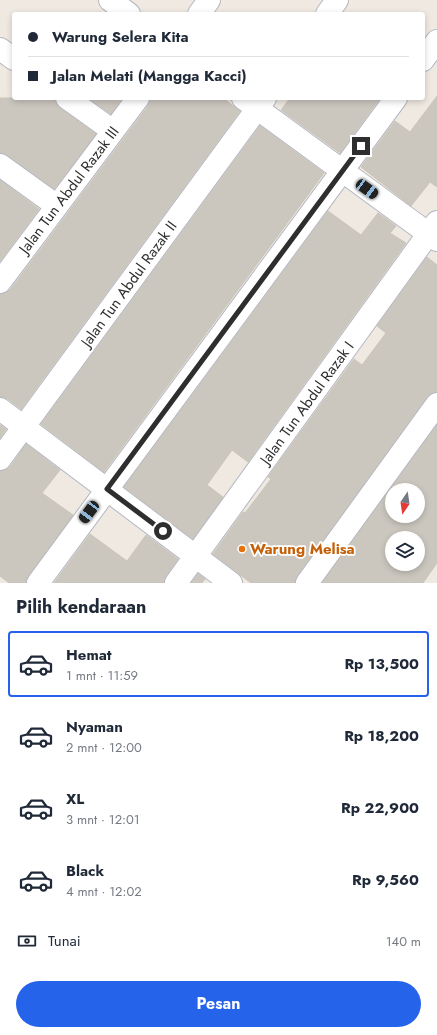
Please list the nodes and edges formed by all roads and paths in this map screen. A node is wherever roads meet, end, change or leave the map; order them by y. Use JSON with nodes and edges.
{"nodes":[{"id":1,"x":110,"y":0,"type":"edge"},
{"id":2,"x":209,"y":0,"type":"edge"},
{"id":3,"x":337,"y":0,"type":"edge"},
{"id":4,"x":126,"y":12,"type":"edge"},
{"id":5,"x":200,"y":12,"type":"edge"},
{"id":6,"x":328,"y":12,"type":"edge"},
{"id":7,"x":437,"y":41,"type":"edge"},
{"id":8,"x":0,"y":49,"type":"edge"},
{"id":9,"x":425,"y":57,"type":"edge"},
{"id":10,"x":12,"y":58,"type":"edge"},
{"id":11,"x":70,"y":100,"type":"edge"},
{"id":12,"x":136,"y":100,"type":"edge"},
{"id":13,"x":395,"y":100,"type":"edge"},
{"id":14,"x":255,"y":102,"type":"edge"},
{"id":15,"x":113,"y":131,"type":"junction"},
{"id":16,"x":0,"y":165,"type":"edge"},
{"id":17,"x":343,"y":171,"type":"junction"},
{"id":18,"x":57,"y":206,"type":"junction"},
{"id":19,"x":434,"y":232,"type":"edge"},
{"id":20,"x":0,"y":282,"type":"edge"},
{"id":21,"x":437,"y":404,"type":"edge"},
{"id":22,"x":0,"y":409,"type":"edge"},
{"id":23,"x":24,"y":427,"type":"junction"},
{"id":24,"x":0,"y":459,"type":"edge"},
{"id":25,"x":107,"y":489,"type":"junction"},
{"id":26,"x":196,"y":557,"type":"junction"},
{"id":27,"x":38,"y":583,"type":"edge"},
{"id":28,"x":176,"y":583,"type":"edge"},
{"id":29,"x":231,"y":583,"type":"edge"},
{"id":30,"x":307,"y":583,"type":"edge"}],
"edges":[{"from":1,"to":4,"type":"street"},
{"from":2,"to":5,"type":"street"},
{"from":3,"to":6,"type":"street"},
{"from":7,"to":9,"type":"street"},
{"from":8,"to":10,"type":"street"},
{"from":11,"to":15,"type":"street"},
{"from":12,"to":15,"type":"street","name":"Jalan Tun Abdul Razak III"},
{"from":13,"to":17,"type":"street"},
{"from":14,"to":17,"type":"street"},
{"from":14,"to":23,"type":"street","name":"Jalan Tun Abdul Razak II"},
{"from":15,"to":18,"type":"street","name":"Jalan Tun Abdul Razak III"},
{"from":16,"to":18,"type":"street"},
{"from":17,"to":19,"type":"street"},
{"from":17,"to":25,"type":"street"},
{"from":18,"to":20,"type":"street","name":"Jalan Tun Abdul Razak III"},
{"from":19,"to":26,"type":"street","name":"Jalan Tun Abdul Razak I"},
{"from":21,"to":30,"type":"street"},
{"from":22,"to":23,"type":"street"},
{"from":23,"to":24,"type":"street","name":"Jalan Tun Abdul Razak II"},
{"from":23,"to":25,"type":"street"},
{"from":25,"to":26,"type":"street"},
{"from":25,"to":27,"type":"street"},
{"from":26,"to":28,"type":"street","name":"Jalan Tun Abdul Razak I"},
{"from":26,"to":29,"type":"street"}]}
